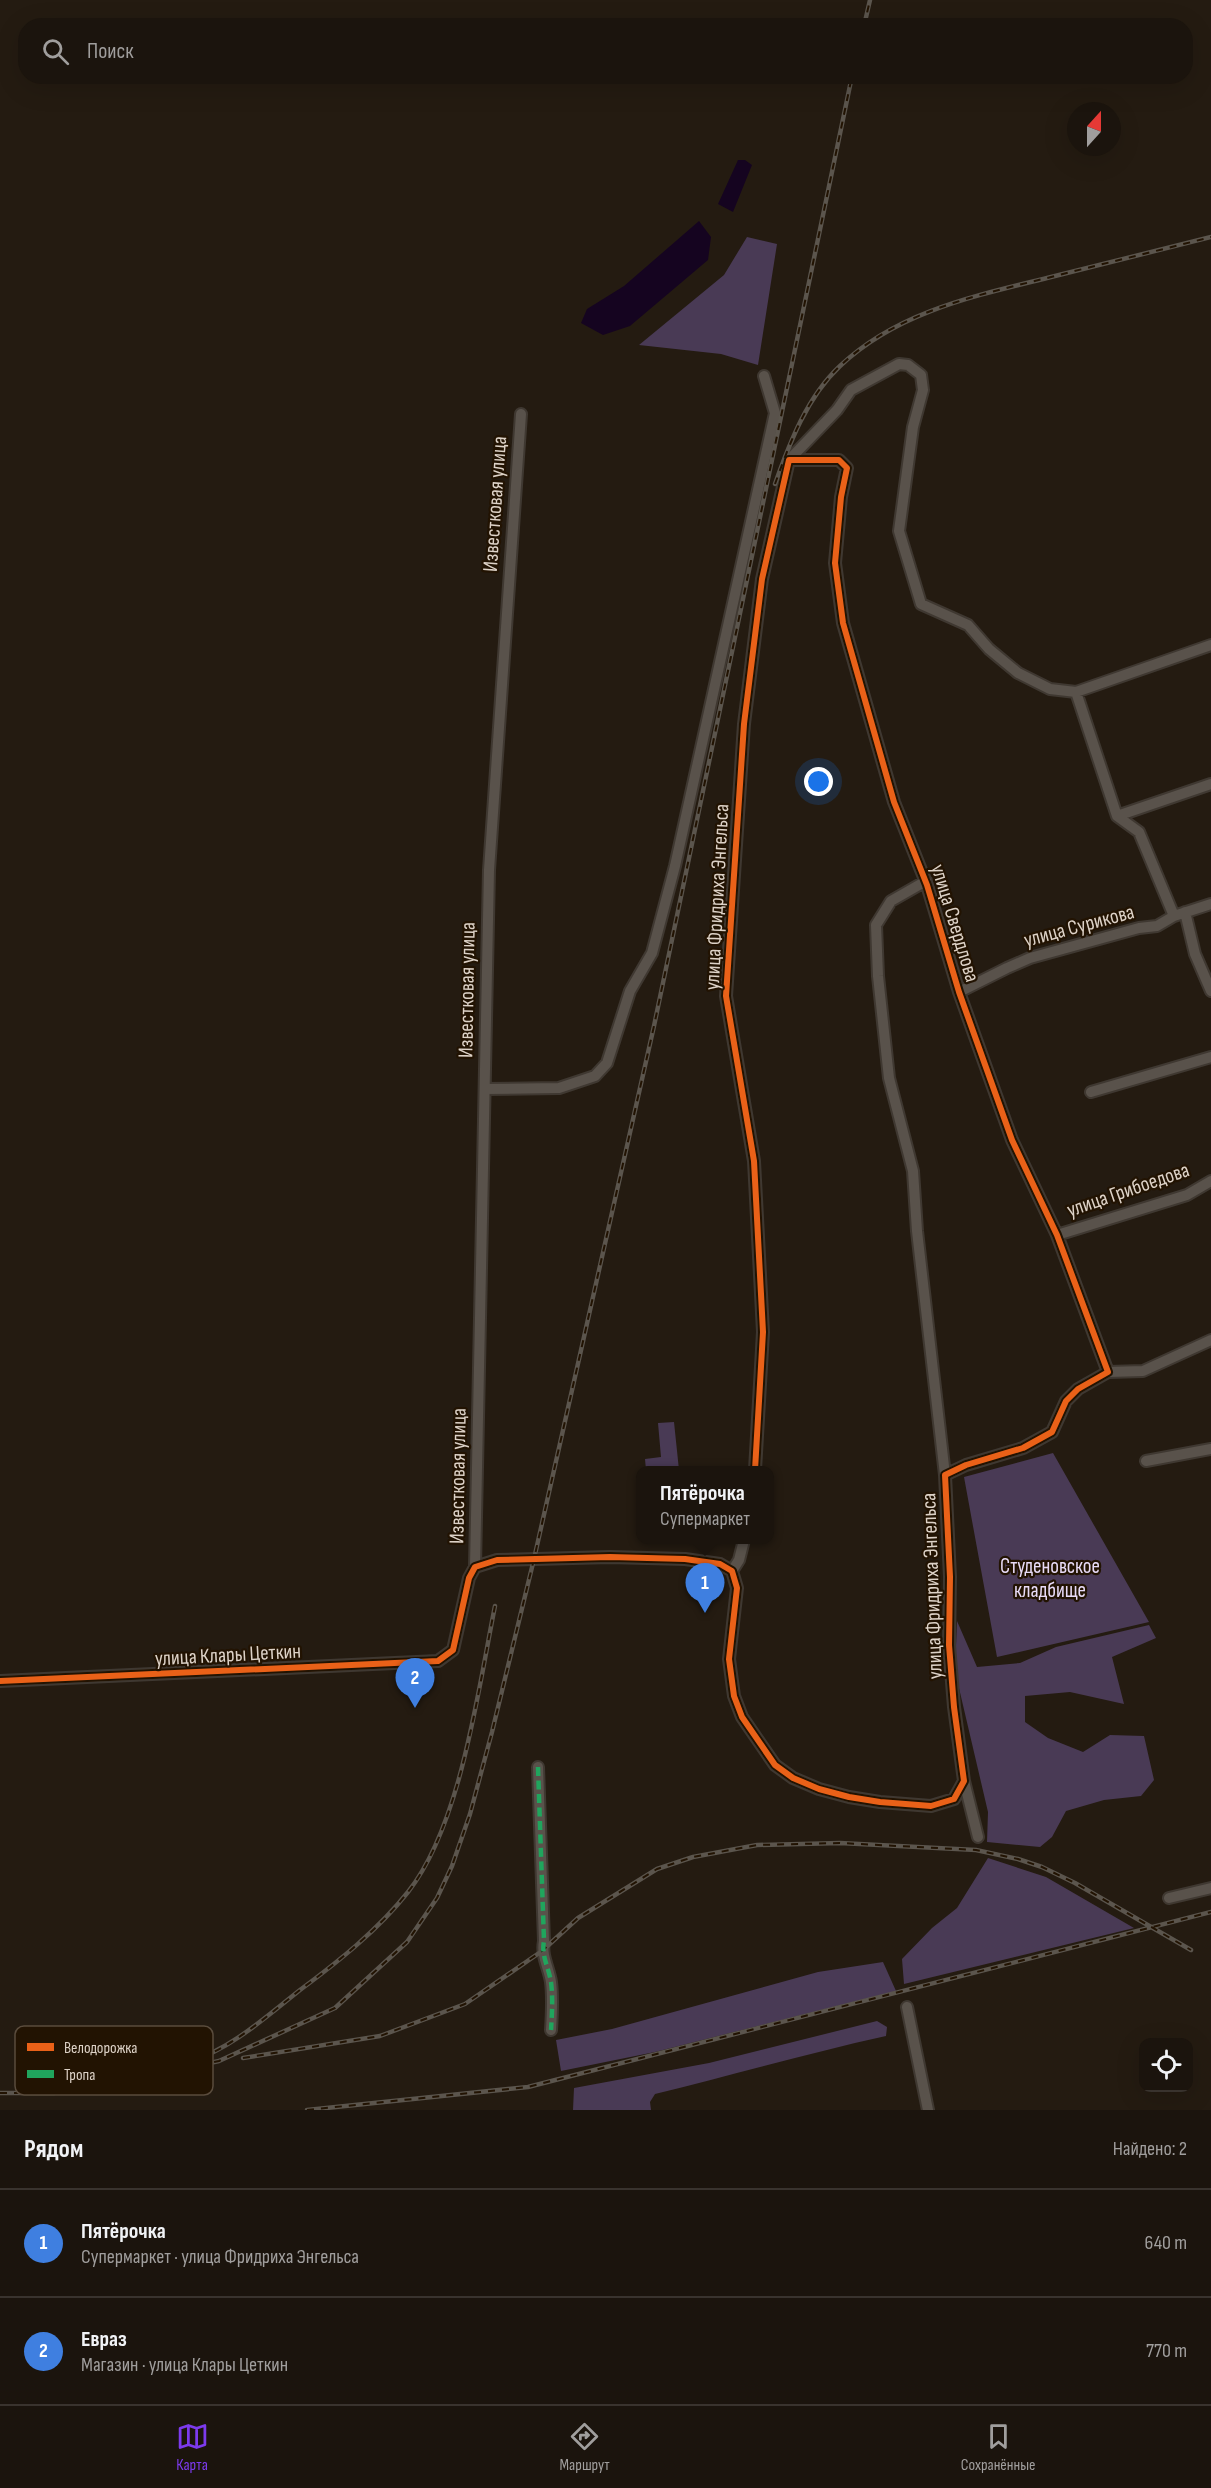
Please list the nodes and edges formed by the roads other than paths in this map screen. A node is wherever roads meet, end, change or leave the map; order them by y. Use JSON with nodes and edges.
{"nodes":[{"id":1,"x":764,"y":376,"type":"dead end"},
{"id":2,"x":521,"y":414,"type":"dead end"},
{"id":3,"x":789,"y":460,"type":"junction"},
{"id":4,"x":1211,"y":645,"type":"edge"},
{"id":5,"x":1076,"y":692,"type":"junction"},
{"id":6,"x":1211,"y":784,"type":"edge"},
{"id":7,"x":1117,"y":816,"type":"junction"},
{"id":8,"x":926,"y":881,"type":"junction"},
{"id":9,"x":1211,"y":904,"type":"edge"},
{"id":10,"x":1185,"y":912,"type":"junction"},
{"id":11,"x":1174,"y":916,"type":"junction"},
{"id":12,"x":1211,"y":991,"type":"edge"},
{"id":13,"x":959,"y":992,"type":"junction"},
{"id":14,"x":1211,"y":1057,"type":"edge"},
{"id":15,"x":485,"y":1089,"type":"junction"},
{"id":16,"x":1091,"y":1092,"type":"dead end"},
{"id":17,"x":1211,"y":1181,"type":"edge"},
{"id":18,"x":1056,"y":1235,"type":"junction"},
{"id":19,"x":1211,"y":1340,"type":"edge"},
{"id":20,"x":1108,"y":1372,"type":"junction"},
{"id":21,"x":1211,"y":1449,"type":"edge"},
{"id":22,"x":1146,"y":1461,"type":"dead end"},
{"id":23,"x":756,"y":1466,"type":"edge"},
{"id":24,"x":945,"y":1475,"type":"junction"},
{"id":25,"x":743,"y":1544,"type":"edge"},
{"id":26,"x":475,"y":1567,"type":"junction"},
{"id":27,"x":732,"y":1571,"type":"junction"},
{"id":28,"x":0,"y":1682,"type":"edge"},
{"id":29,"x":538,"y":1767,"type":"dead end"},
{"id":30,"x":964,"y":1781,"type":"junction"},
{"id":31,"x":978,"y":1837,"type":"dead end"},
{"id":32,"x":1211,"y":1888,"type":"edge"},
{"id":33,"x":1169,"y":1898,"type":"dead end"},
{"id":34,"x":907,"y":2007,"type":"dead end"},
{"id":35,"x":551,"y":2030,"type":"dead end"},
{"id":36,"x":928,"y":2110,"type":"edge"}],
"edges":[{"from":1,"to":15,"type":"street"},
{"from":2,"to":15,"type":"street","name":"Известковая улица"},
{"from":3,"to":5,"type":"street"},
{"from":3,"to":8,"type":"street","name":"улица Свердлова"},
{"from":3,"to":23,"type":"street","name":"улица Фридриха Энгельса"},
{"from":4,"to":5,"type":"street"},
{"from":5,"to":7,"type":"street"},
{"from":6,"to":7,"type":"street"},
{"from":7,"to":11,"type":"street"},
{"from":8,"to":13,"type":"street","name":"улица Свердлова"},
{"from":8,"to":24,"type":"street","name":"улица Свердлова"},
{"from":9,"to":10,"type":"street","name":"улица Сурикова"},
{"from":10,"to":11,"type":"street","name":"улица Сурикова"},
{"from":10,"to":12,"type":"street"},
{"from":11,"to":13,"type":"street","name":"улица Сурикова"},
{"from":13,"to":18,"type":"street","name":"улица Свердлова"},
{"from":14,"to":16,"type":"street"},
{"from":15,"to":26,"type":"street","name":"Известковая улица"},
{"from":17,"to":18,"type":"street","name":"улица Грибоедова"},
{"from":18,"to":20,"type":"street","name":"улица Свердлова"},
{"from":19,"to":20,"type":"street"},
{"from":20,"to":24,"type":"street","name":"улица Фридриха Энгельса"},
{"from":21,"to":22,"type":"street"},
{"from":24,"to":30,"type":"street","name":"улица Фридриха Энгельса"},
{"from":25,"to":27,"type":"street"},
{"from":26,"to":27,"type":"street"},
{"from":26,"to":28,"type":"street","name":"улица Клары Цеткин"},
{"from":27,"to":30,"type":"street"},
{"from":29,"to":35,"type":"street"},
{"from":30,"to":31,"type":"street","name":"улица Фридриха Энгельса"},
{"from":32,"to":33,"type":"street"},
{"from":34,"to":36,"type":"street"}]}
